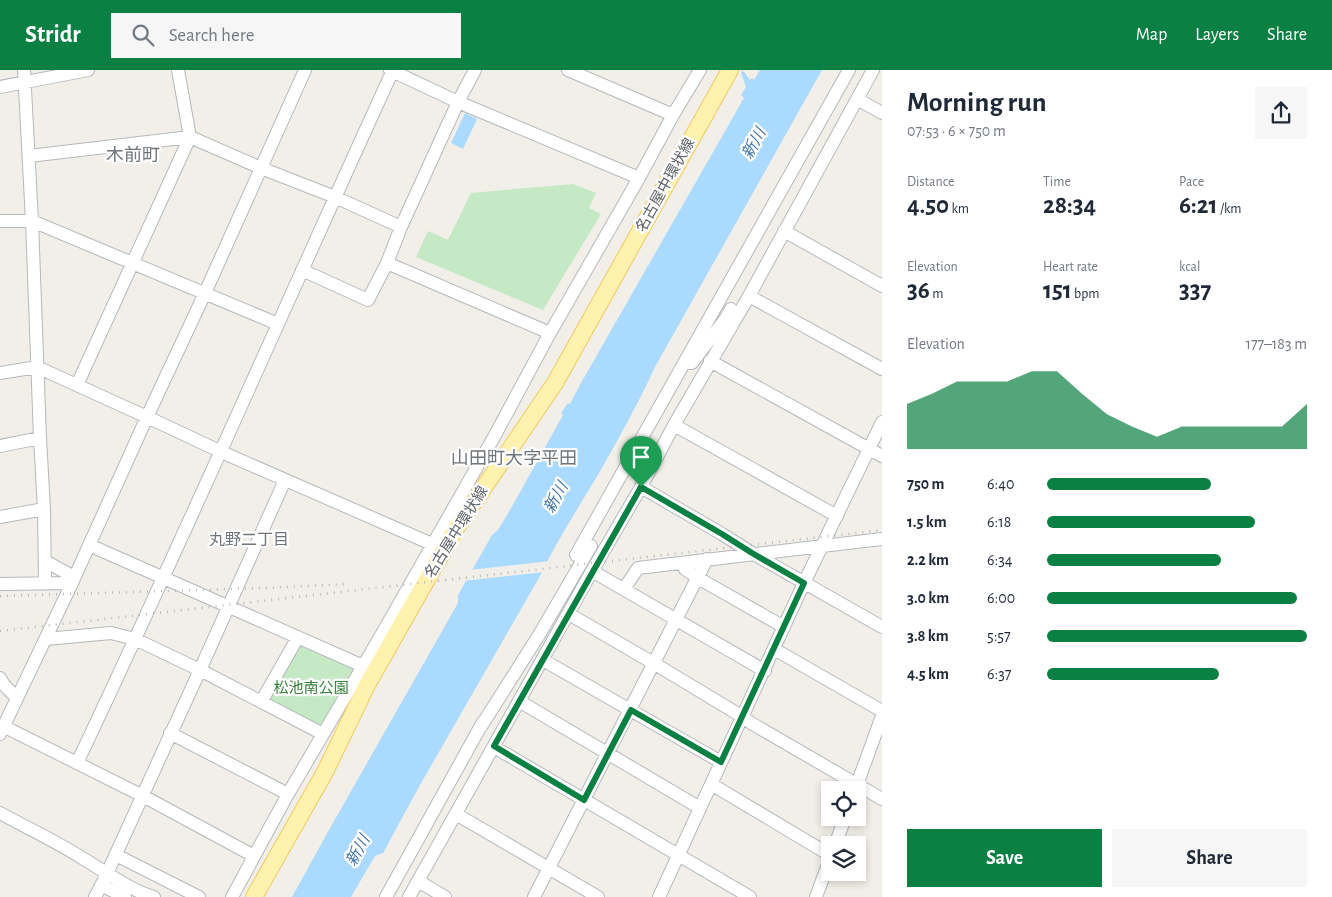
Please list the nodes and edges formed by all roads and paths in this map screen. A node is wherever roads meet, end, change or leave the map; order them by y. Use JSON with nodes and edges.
{"nodes":[{"id":1,"x":88,"y":70,"type":"edge"},
{"id":2,"x":178,"y":70,"type":"edge"},
{"id":3,"x":305,"y":70,"type":"edge"},
{"id":4,"x":392,"y":70,"type":"edge"},
{"id":5,"x":475,"y":70,"type":"edge"},
{"id":6,"x":568,"y":70,"type":"edge"},
{"id":7,"x":700,"y":70,"type":"edge"},
{"id":8,"x":730,"y":70,"type":"edge"},
{"id":9,"x":850,"y":70,"type":"edge"},
{"id":10,"x":873,"y":70,"type":"edge"},
{"id":11,"x":25,"y":76,"type":"edge"},
{"id":12,"x":0,"y":87,"type":"edge"},
{"id":13,"x":857,"y":99,"type":"junction"},
{"id":14,"x":458,"y":102,"type":"junction"},
{"id":15,"x":882,"y":113,"type":"edge"},
{"id":16,"x":673,"y":115,"type":"junction"},
{"id":17,"x":190,"y":137,"type":"junction"},
{"id":18,"x":29,"y":156,"type":"junction"},
{"id":19,"x":261,"y":168,"type":"junction"},
{"id":20,"x":639,"y":178,"type":"junction"},
{"id":21,"x":335,"y":197,"type":"junction"},
{"id":22,"x":0,"y":221,"type":"edge"},
{"id":23,"x":32,"y":221,"type":"junction"},
{"id":24,"x":401,"y":227,"type":"junction"},
{"id":25,"x":784,"y":231,"type":"junction"},
{"id":26,"x":132,"y":263,"type":"junction"},
{"id":27,"x":387,"y":263,"type":"junction"},
{"id":28,"x":302,"y":270,"type":"junction"},
{"id":29,"x":882,"y":286,"type":"edge"},
{"id":30,"x":205,"y":293,"type":"junction"},
{"id":31,"x":747,"y":298,"type":"junction"},
{"id":32,"x":278,"y":324,"type":"junction"},
{"id":33,"x":550,"y":333,"type":"junction"},
{"id":34,"x":710,"y":361,"type":"junction"},
{"id":35,"x":684,"y":364,"type":"junction"},
{"id":36,"x":37,"y":367,"type":"junction"},
{"id":37,"x":882,"y":369,"type":"edge"},
{"id":38,"x":0,"y":373,"type":"edge"},
{"id":39,"x":76,"y":385,"type":"junction"},
{"id":40,"x":661,"y":404,"type":"junction"},
{"id":41,"x":147,"y":417,"type":"junction"},
{"id":42,"x":882,"y":422,"type":"edge"},
{"id":43,"x":674,"y":424,"type":"junction"},
{"id":44,"x":40,"y":438,"type":"junction"},
{"id":45,"x":0,"y":446,"type":"edge"},
{"id":46,"x":870,"y":449,"type":"junction"},
{"id":47,"x":221,"y":452,"type":"junction"},
{"id":48,"x":882,"y":456,"type":"edge"},
{"id":49,"x":285,"y":480,"type":"junction"},
{"id":50,"x":641,"y":487,"type":"junction"},
{"id":51,"x":44,"y":509,"type":"junction"},
{"id":52,"x":836,"y":516,"type":"junction"},
{"id":53,"x":0,"y":517,"type":"edge"},
{"id":54,"x":882,"y":539,"type":"edge"},
{"id":55,"x":432,"y":544,"type":"junction"},
{"id":56,"x":89,"y":545,"type":"junction"},
{"id":57,"x":823,"y":546,"type":"junction"},
{"id":58,"x":752,"y":553,"type":"junction"},
{"id":59,"x":576,"y":555,"type":"dead end"},
{"id":60,"x":707,"y":559,"type":"junction"},
{"id":61,"x":45,"y":561,"type":"junction"},
{"id":62,"x":682,"y":563,"type":"junction"},
{"id":63,"x":592,"y":571,"type":"junction"},
{"id":64,"x":162,"y":577,"type":"junction"},
{"id":65,"x":698,"y":578,"type":"junction"},
{"id":66,"x":563,"y":579,"type":"dead end"},
{"id":67,"x":73,"y":580,"type":"junction"},
{"id":68,"x":45,"y":583,"type":"junction"},
{"id":69,"x":804,"y":583,"type":"junction"},
{"id":70,"x":0,"y":584,"type":"edge"},
{"id":71,"x":624,"y":589,"type":"junction"},
{"id":72,"x":229,"y":606,"type":"junction"},
{"id":73,"x":568,"y":614,"type":"junction"},
{"id":74,"x":677,"y":620,"type":"junction"},
{"id":75,"x":784,"y":627,"type":"junction"},
{"id":76,"x":882,"y":627,"type":"edge"},
{"id":77,"x":298,"y":637,"type":"junction"},
{"id":78,"x":46,"y":639,"type":"junction"},
{"id":79,"x":135,"y":639,"type":"junction"},
{"id":80,"x":774,"y":649,"type":"junction"},
{"id":81,"x":543,"y":660,"type":"junction"},
{"id":82,"x":655,"y":664,"type":"junction"},
{"id":83,"x":363,"y":666,"type":"junction"},
{"id":84,"x":200,"y":670,"type":"junction"},
{"id":85,"x":765,"y":670,"type":"junction"},
{"id":86,"x":0,"y":678,"type":"edge"},
{"id":87,"x":16,"y":698,"type":"junction"},
{"id":88,"x":519,"y":701,"type":"junction"},
{"id":89,"x":261,"y":702,"type":"junction"},
{"id":90,"x":631,"y":710,"type":"junction"},
{"id":91,"x":882,"y":711,"type":"edge"},
{"id":92,"x":882,"y":716,"type":"edge"},
{"id":93,"x":743,"y":717,"type":"junction"},
{"id":94,"x":480,"y":728,"type":"junction"},
{"id":95,"x":2,"y":730,"type":"edge"},
{"id":96,"x":170,"y":733,"type":"junction"},
{"id":97,"x":323,"y":734,"type":"junction"},
{"id":98,"x":494,"y":746,"type":"junction"},
{"id":99,"x":608,"y":754,"type":"junction"},
{"id":100,"x":721,"y":762,"type":"junction"},
{"id":101,"x":76,"y":763,"type":"junction"},
{"id":102,"x":846,"y":781,"type":"edge"},
{"id":103,"x":858,"y":781,"type":"edge"},
{"id":104,"x":711,"y":784,"type":"junction"},
{"id":105,"x":866,"y":792,"type":"edge"},
{"id":106,"x":288,"y":794,"type":"junction"},
{"id":107,"x":142,"y":796,"type":"junction"},
{"id":108,"x":882,"y":799,"type":"edge"},
{"id":109,"x":584,"y":800,"type":"junction"},
{"id":110,"x":700,"y":808,"type":"junction"},
{"id":111,"x":0,"y":813,"type":"edge"},
{"id":112,"x":456,"y":814,"type":"junction"},
{"id":113,"x":821,"y":851,"type":"edge"},
{"id":114,"x":116,"y":855,"type":"junction"},
{"id":115,"x":678,"y":855,"type":"junction"},
{"id":116,"x":254,"y":856,"type":"junction"},
{"id":117,"x":549,"y":869,"type":"junction"},
{"id":118,"x":110,"y":875,"type":"junction"},
{"id":119,"x":418,"y":881,"type":"junction"},
{"id":120,"x":822,"y":881,"type":"edge"},
{"id":121,"x":95,"y":897,"type":"edge"},
{"id":122,"x":125,"y":897,"type":"edge"},
{"id":123,"x":156,"y":897,"type":"edge"},
{"id":124,"x":199,"y":897,"type":"edge"},
{"id":125,"x":232,"y":897,"type":"edge"},
{"id":126,"x":254,"y":897,"type":"edge"},
{"id":127,"x":386,"y":897,"type":"edge"},
{"id":128,"x":409,"y":897,"type":"edge"},
{"id":129,"x":445,"y":897,"type":"edge"},
{"id":130,"x":534,"y":897,"type":"edge"},
{"id":131,"x":598,"y":897,"type":"edge"},
{"id":132,"x":658,"y":897,"type":"edge"},
{"id":133,"x":750,"y":897,"type":"edge"},
{"id":134,"x":816,"y":897,"type":"edge"}],
"edges":[{"from":1,"to":11,"type":"street"},
{"from":2,"to":17,"type":"street"},
{"from":3,"to":19,"type":"street"},
{"from":4,"to":14,"type":"street"},
{"from":4,"to":21,"type":"street"},
{"from":5,"to":14,"type":"street"},
{"from":6,"to":16,"type":"street"},
{"from":7,"to":16,"type":"street"},
{"from":8,"to":126,"type":"main road","name":"名古屋中環状線"},
{"from":9,"to":35,"type":"street"},
{"from":10,"to":13,"type":"street"},
{"from":11,"to":12,"type":"street"},
{"from":11,"to":18,"type":"street"},
{"from":13,"to":15,"type":"street"},
{"from":13,"to":25,"type":"street"},
{"from":14,"to":20,"type":"street"},
{"from":14,"to":24,"type":"street"},
{"from":16,"to":20,"type":"street"},
{"from":17,"to":18,"type":"street"},
{"from":17,"to":19,"type":"street"},
{"from":17,"to":26,"type":"street"},
{"from":18,"to":23,"type":"street"},
{"from":19,"to":21,"type":"street"},
{"from":19,"to":30,"type":"street"},
{"from":20,"to":33,"type":"street"},
{"from":21,"to":24,"type":"street"},
{"from":21,"to":28,"type":"street"},
{"from":22,"to":23,"type":"street"},
{"from":23,"to":26,"type":"street"},
{"from":23,"to":36,"type":"street"},
{"from":24,"to":27,"type":"street"},
{"from":25,"to":29,"type":"street"},
{"from":25,"to":31,"type":"street"},
{"from":26,"to":30,"type":"street"},
{"from":26,"to":39,"type":"street"},
{"from":27,"to":28,"type":"street"},
{"from":27,"to":33,"type":"street"},
{"from":28,"to":32,"type":"street"},
{"from":30,"to":32,"type":"street"},
{"from":30,"to":41,"type":"street"},
{"from":31,"to":34,"type":"street"},
{"from":31,"to":35,"type":"street"},
{"from":31,"to":37,"type":"street"},
{"from":32,"to":47,"type":"street"},
{"from":33,"to":55,"type":"street"},
{"from":34,"to":43,"type":"street"},
{"from":34,"to":46,"type":"street"},
{"from":35,"to":40,"type":"street"},
{"from":36,"to":38,"type":"street"},
{"from":36,"to":39,"type":"street"},
{"from":36,"to":44,"type":"street"},
{"from":39,"to":41,"type":"street"},
{"from":40,"to":59,"type":"street"},
{"from":40,"to":94,"type":"street"},
{"from":41,"to":47,"type":"street"},
{"from":41,"to":56,"type":"street"},
{"from":42,"to":46,"type":"street"},
{"from":43,"to":50,"type":"street"},
{"from":43,"to":52,"type":"street"},
{"from":44,"to":45,"type":"street"},
{"from":44,"to":51,"type":"street"},
{"from":46,"to":48,"type":"street"},
{"from":46,"to":52,"type":"street"},
{"from":47,"to":49,"type":"street"},
{"from":47,"to":64,"type":"street"},
{"from":49,"to":55,"type":"street"},
{"from":49,"to":72,"type":"street"},
{"from":50,"to":58,"type":"street"},
{"from":50,"to":63,"type":"street"},
{"from":51,"to":53,"type":"street"},
{"from":51,"to":61,"type":"street"},
{"from":52,"to":57,"type":"street"},
{"from":54,"to":57,"type":"street"},
{"from":55,"to":83,"type":"street"},
{"from":56,"to":64,"type":"street"},
{"from":56,"to":67,"type":"street"},
{"from":57,"to":58,"type":"street"},
{"from":57,"to":69,"type":"street"},
{"from":58,"to":60,"type":"street"},
{"from":58,"to":69,"type":"street"},
{"from":60,"to":62,"type":"street"},
{"from":60,"to":65,"type":"street"},
{"from":61,"to":67,"type":"street"},
{"from":61,"to":68,"type":"street"},
{"from":62,"to":65,"type":"street"},
{"from":62,"to":71,"type":"street"},
{"from":63,"to":71,"type":"street"},
{"from":63,"to":73,"type":"street"},
{"from":64,"to":72,"type":"street"},
{"from":64,"to":79,"type":"street"},
{"from":65,"to":74,"type":"street"},
{"from":65,"to":75,"type":"street"},
{"from":66,"to":94,"type":"street"},
{"from":67,"to":68,"type":"street"},
{"from":67,"to":78,"type":"street"},
{"from":68,"to":70,"type":"street"},
{"from":69,"to":75,"type":"street"},
{"from":69,"to":76,"type":"street"},
{"from":71,"to":74,"type":"street"},
{"from":72,"to":77,"type":"street"},
{"from":72,"to":84,"type":"street"},
{"from":73,"to":81,"type":"street"},
{"from":73,"to":82,"type":"street"},
{"from":74,"to":82,"type":"street"},
{"from":74,"to":85,"type":"street"},
{"from":75,"to":80,"type":"street"},
{"from":77,"to":83,"type":"street"},
{"from":77,"to":89,"type":"street"},
{"from":78,"to":79,"type":"street"},
{"from":78,"to":87,"type":"street"},
{"from":79,"to":84,"type":"street"},
{"from":79,"to":101,"type":"street"},
{"from":80,"to":85,"type":"street"},
{"from":80,"to":91,"type":"street"},
{"from":81,"to":88,"type":"street"},
{"from":81,"to":90,"type":"street"},
{"from":82,"to":90,"type":"street"},
{"from":82,"to":93,"type":"street"},
{"from":83,"to":97,"type":"street"},
{"from":84,"to":89,"type":"street"},
{"from":84,"to":96,"type":"street"},
{"from":85,"to":93,"type":"street"},
{"from":86,"to":87,"type":"street"},
{"from":87,"to":95,"type":"street"},
{"from":88,"to":98,"type":"street"},
{"from":88,"to":99,"type":"street"},
{"from":89,"to":97,"type":"street"},
{"from":90,"to":99,"type":"street"},
{"from":90,"to":100,"type":"street"},
{"from":92,"to":103,"type":"street"},
{"from":93,"to":100,"type":"street"},
{"from":93,"to":102,"type":"street"},
{"from":94,"to":127,"type":"street"},
{"from":95,"to":101,"type":"street"},
{"from":96,"to":106,"type":"street"},
{"from":96,"to":107,"type":"street"},
{"from":97,"to":106,"type":"street"},
{"from":98,"to":109,"type":"street"},
{"from":98,"to":112,"type":"street"},
{"from":99,"to":109,"type":"street"},
{"from":99,"to":110,"type":"street"},
{"from":100,"to":104,"type":"street"},
{"from":101,"to":107,"type":"street"},
{"from":104,"to":110,"type":"street"},
{"from":104,"to":113,"type":"street"},
{"from":105,"to":108,"type":"street"},
{"from":106,"to":116,"type":"street"},
{"from":107,"to":114,"type":"street"},
{"from":107,"to":116,"type":"street"},
{"from":109,"to":115,"type":"street"},
{"from":109,"to":117,"type":"street"},
{"from":110,"to":115,"type":"street"},
{"from":111,"to":118,"type":"street"},
{"from":112,"to":117,"type":"street"},
{"from":112,"to":119,"type":"street"},
{"from":114,"to":118,"type":"street"},
{"from":114,"to":124,"type":"street"},
{"from":115,"to":132,"type":"street"},
{"from":115,"to":133,"type":"street"},
{"from":116,"to":125,"type":"street"},
{"from":117,"to":130,"type":"street"},
{"from":117,"to":131,"type":"street"},
{"from":118,"to":121,"type":"street"},
{"from":118,"to":122,"type":"street"},
{"from":118,"to":123,"type":"street"},
{"from":119,"to":128,"type":"street"},
{"from":119,"to":129,"type":"street"},
{"from":120,"to":134,"type":"street"}]}
